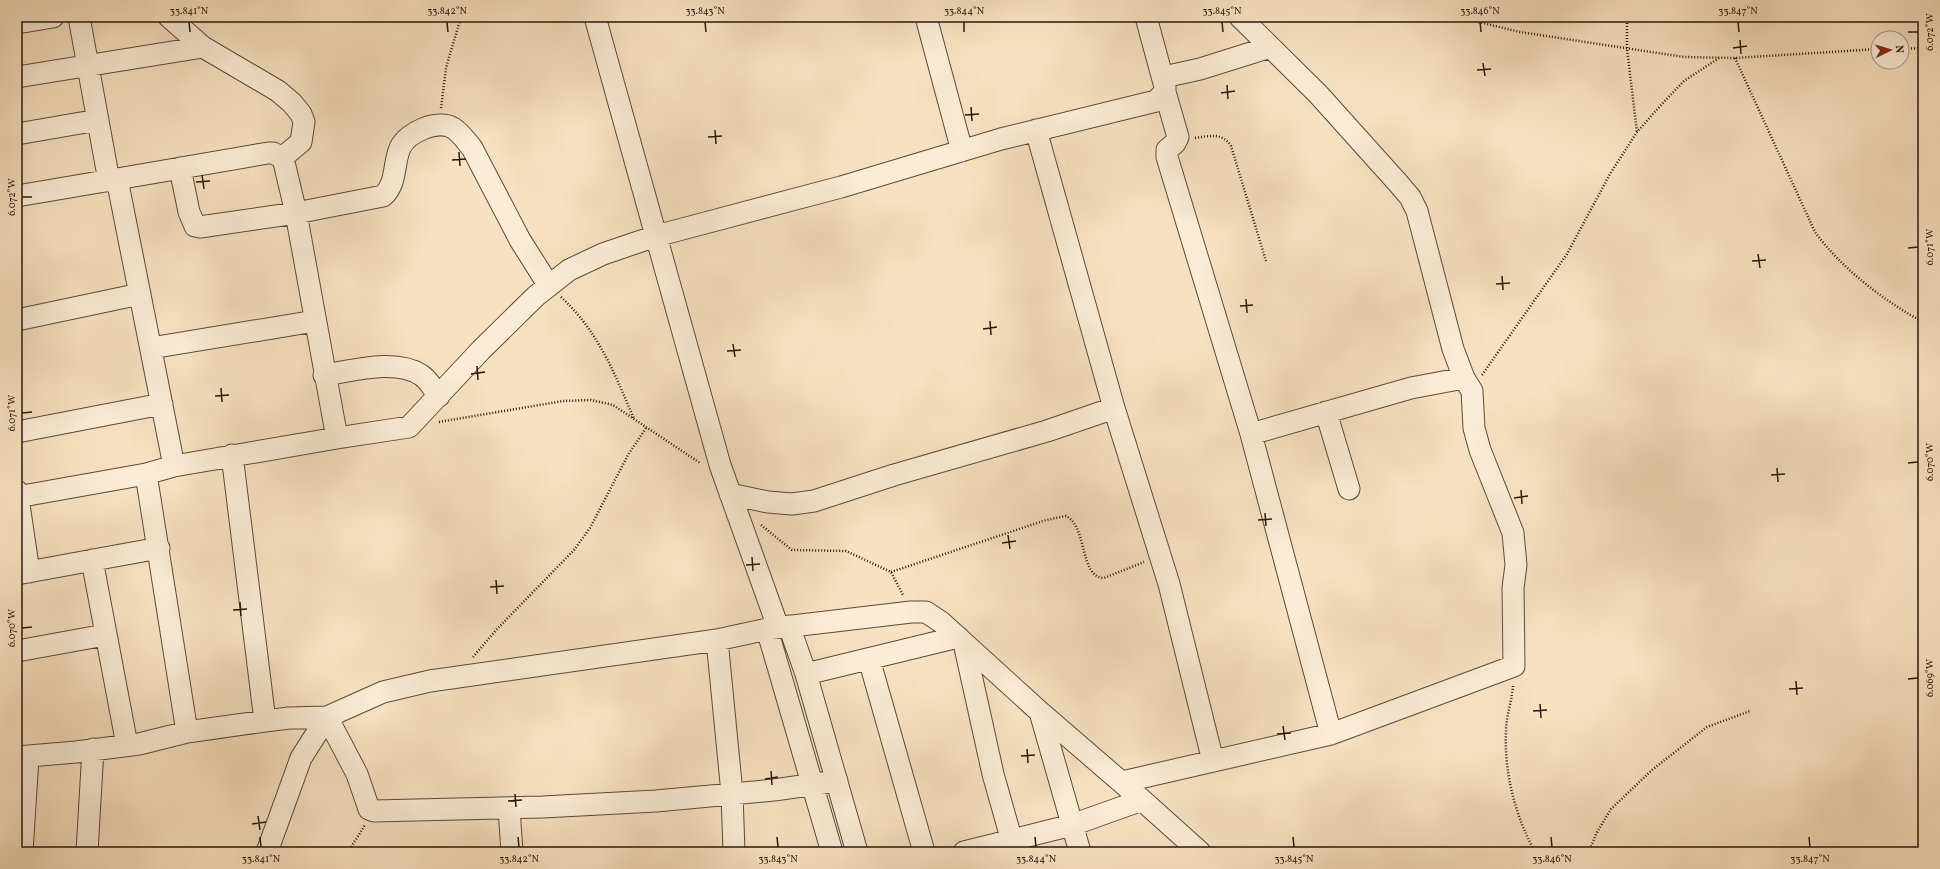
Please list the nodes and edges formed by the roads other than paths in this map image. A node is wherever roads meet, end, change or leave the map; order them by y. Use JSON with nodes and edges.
{"nodes":[{"id":1,"x":53,"y":17,"type":"edge"},
{"id":2,"x":78,"y":17,"type":"edge"},
{"id":3,"x":169,"y":17,"type":"edge"},
{"id":4,"x":595,"y":17,"type":"edge"},
{"id":5,"x":926,"y":17,"type":"edge"},
{"id":6,"x":1146,"y":17,"type":"edge"},
{"id":7,"x":1240,"y":17,"type":"edge"},
{"id":8,"x":17,"y":23,"type":"edge"},
{"id":9,"x":203,"y":47,"type":"junction"},
{"id":10,"x":1270,"y":47,"type":"junction"},
{"id":11,"x":88,"y":65,"type":"junction"},
{"id":12,"x":17,"y":77,"type":"edge"},
{"id":13,"x":1164,"y":85,"type":"junction"},
{"id":14,"x":98,"y":120,"type":"junction"},
{"id":15,"x":1036,"y":130,"type":"junction"},
{"id":16,"x":17,"y":134,"type":"edge"},
{"id":17,"x":962,"y":151,"type":"junction"},
{"id":18,"x":283,"y":157,"type":"junction"},
{"id":19,"x":180,"y":168,"type":"junction"},
{"id":20,"x":113,"y":180,"type":"junction"},
{"id":21,"x":17,"y":196,"type":"edge"},
{"id":22,"x":296,"y":214,"type":"junction"},
{"id":23,"x":656,"y":236,"type":"junction"},
{"id":24,"x":549,"y":286,"type":"junction"},
{"id":25,"x":140,"y":294,"type":"junction"},
{"id":26,"x":17,"y":320,"type":"edge"},
{"id":27,"x":315,"y":322,"type":"junction"},
{"id":28,"x":151,"y":348,"type":"junction"},
{"id":29,"x":324,"y":375,"type":"junction"},
{"id":30,"x":1468,"y":385,"type":"junction"},
{"id":31,"x":438,"y":396,"type":"junction"},
{"id":32,"x":162,"y":404,"type":"junction"},
{"id":33,"x":1114,"y":408,"type":"junction"},
{"id":34,"x":1326,"y":412,"type":"junction"},
{"id":35,"x":17,"y":432,"type":"edge"},
{"id":36,"x":1251,"y":434,"type":"junction"},
{"id":37,"x":337,"y":438,"type":"junction"},
{"id":38,"x":232,"y":455,"type":"junction"},
{"id":39,"x":174,"y":466,"type":"junction"},
{"id":40,"x":146,"y":474,"type":"junction"},
{"id":41,"x":1348,"y":489,"type":"dead end"},
{"id":42,"x":730,"y":494,"type":"junction"},
{"id":43,"x":17,"y":495,"type":"edge"},
{"id":44,"x":159,"y":548,"type":"junction"},
{"id":45,"x":92,"y":560,"type":"junction"},
{"id":46,"x":23,"y":573,"type":"edge"},
{"id":47,"x":778,"y":627,"type":"junction"},
{"id":48,"x":105,"y":635,"type":"junction"},
{"id":49,"x":717,"y":640,"type":"junction"},
{"id":50,"x":961,"y":640,"type":"junction"},
{"id":51,"x":17,"y":651,"type":"edge"},
{"id":52,"x":869,"y":659,"type":"junction"},
{"id":53,"x":806,"y":674,"type":"junction"},
{"id":54,"x":1040,"y":712,"type":"junction"},
{"id":55,"x":327,"y":717,"type":"junction"},
{"id":56,"x":265,"y":720,"type":"junction"},
{"id":57,"x":187,"y":732,"type":"junction"},
{"id":58,"x":1331,"y":734,"type":"junction"},
{"id":59,"x":126,"y":745,"type":"junction"},
{"id":60,"x":93,"y":749,"type":"junction"},
{"id":61,"x":22,"y":758,"type":"edge"},
{"id":62,"x":1213,"y":761,"type":"junction"},
{"id":63,"x":837,"y":781,"type":"junction"},
{"id":64,"x":1122,"y":782,"type":"junction"},
{"id":65,"x":813,"y":785,"type":"junction"},
{"id":66,"x":732,"y":793,"type":"junction"},
{"id":67,"x":1142,"y":800,"type":"junction"},
{"id":68,"x":509,"y":808,"type":"junction"},
{"id":69,"x":1072,"y":825,"type":"junction"},
{"id":70,"x":1013,"y":846,"type":"edge"},
{"id":71,"x":851,"y":851,"type":"edge"},
{"id":72,"x":22,"y":852,"type":"edge"},
{"id":73,"x":86,"y":852,"type":"edge"},
{"id":74,"x":267,"y":852,"type":"edge"},
{"id":75,"x":512,"y":852,"type":"edge"},
{"id":76,"x":734,"y":852,"type":"edge"},
{"id":77,"x":832,"y":852,"type":"edge"},
{"id":78,"x":924,"y":852,"type":"edge"},
{"id":79,"x":964,"y":852,"type":"edge"},
{"id":80,"x":1080,"y":852,"type":"edge"},
{"id":81,"x":1200,"y":852,"type":"edge"}],
"edges":[{"from":1,"to":8,"type":"street"},
{"from":2,"to":11,"type":"street"},
{"from":3,"to":9,"type":"street"},
{"from":4,"to":23,"type":"street"},
{"from":5,"to":17,"type":"street"},
{"from":6,"to":13,"type":"street"},
{"from":7,"to":10,"type":"street"},
{"from":9,"to":11,"type":"street"},
{"from":9,"to":18,"type":"street"},
{"from":10,"to":13,"type":"street"},
{"from":10,"to":30,"type":"street"},
{"from":11,"to":12,"type":"street"},
{"from":11,"to":14,"type":"street"},
{"from":13,"to":15,"type":"street"},
{"from":13,"to":36,"type":"street"},
{"from":14,"to":16,"type":"street"},
{"from":14,"to":20,"type":"street"},
{"from":15,"to":17,"type":"street"},
{"from":15,"to":33,"type":"street"},
{"from":17,"to":23,"type":"street"},
{"from":18,"to":19,"type":"street"},
{"from":18,"to":22,"type":"street"},
{"from":19,"to":20,"type":"street"},
{"from":19,"to":22,"type":"street"},
{"from":20,"to":21,"type":"street"},
{"from":20,"to":25,"type":"street"},
{"from":22,"to":24,"type":"street"},
{"from":22,"to":27,"type":"street"},
{"from":23,"to":24,"type":"street"},
{"from":23,"to":42,"type":"street"},
{"from":24,"to":31,"type":"street"},
{"from":25,"to":26,"type":"street"},
{"from":25,"to":28,"type":"street"},
{"from":27,"to":28,"type":"street"},
{"from":27,"to":29,"type":"street"},
{"from":28,"to":32,"type":"street"},
{"from":29,"to":31,"type":"street"},
{"from":29,"to":37,"type":"street"},
{"from":30,"to":34,"type":"street"},
{"from":30,"to":58,"type":"street"},
{"from":31,"to":37,"type":"street"},
{"from":32,"to":35,"type":"street"},
{"from":32,"to":39,"type":"street"},
{"from":33,"to":42,"type":"street"},
{"from":33,"to":62,"type":"street"},
{"from":34,"to":36,"type":"street"},
{"from":34,"to":41,"type":"street"},
{"from":36,"to":58,"type":"street"},
{"from":37,"to":38,"type":"street"},
{"from":38,"to":39,"type":"street"},
{"from":38,"to":56,"type":"street"},
{"from":39,"to":40,"type":"street"},
{"from":40,"to":43,"type":"street"},
{"from":40,"to":44,"type":"street"},
{"from":42,"to":47,"type":"street"},
{"from":43,"to":46,"type":"street"},
{"from":44,"to":45,"type":"street"},
{"from":44,"to":57,"type":"street"},
{"from":45,"to":46,"type":"street"},
{"from":45,"to":48,"type":"street"},
{"from":47,"to":49,"type":"street"},
{"from":47,"to":50,"type":"street"},
{"from":47,"to":53,"type":"street"},
{"from":47,"to":65,"type":"street"},
{"from":48,"to":51,"type":"street"},
{"from":48,"to":59,"type":"street"},
{"from":49,"to":55,"type":"street"},
{"from":49,"to":66,"type":"street"},
{"from":50,"to":52,"type":"street"},
{"from":50,"to":54,"type":"street"},
{"from":50,"to":70,"type":"street"},
{"from":52,"to":53,"type":"street"},
{"from":52,"to":78,"type":"street"},
{"from":53,"to":63,"type":"street"},
{"from":54,"to":64,"type":"street"},
{"from":54,"to":69,"type":"street"},
{"from":55,"to":56,"type":"street"},
{"from":55,"to":68,"type":"street"},
{"from":55,"to":74,"type":"street"},
{"from":56,"to":57,"type":"street"},
{"from":57,"to":59,"type":"street"},
{"from":58,"to":62,"type":"street"},
{"from":59,"to":60,"type":"street"},
{"from":60,"to":61,"type":"street"},
{"from":60,"to":73,"type":"street"},
{"from":61,"to":72,"type":"street"},
{"from":62,"to":64,"type":"street"},
{"from":63,"to":65,"type":"street"},
{"from":63,"to":71,"type":"street"},
{"from":64,"to":67,"type":"street"},
{"from":65,"to":66,"type":"street"},
{"from":65,"to":77,"type":"street"},
{"from":66,"to":68,"type":"street"},
{"from":66,"to":76,"type":"street"},
{"from":67,"to":69,"type":"street"},
{"from":67,"to":81,"type":"street"},
{"from":68,"to":75,"type":"street"},
{"from":69,"to":70,"type":"street"},
{"from":69,"to":80,"type":"street"},
{"from":70,"to":79,"type":"street"}]}
